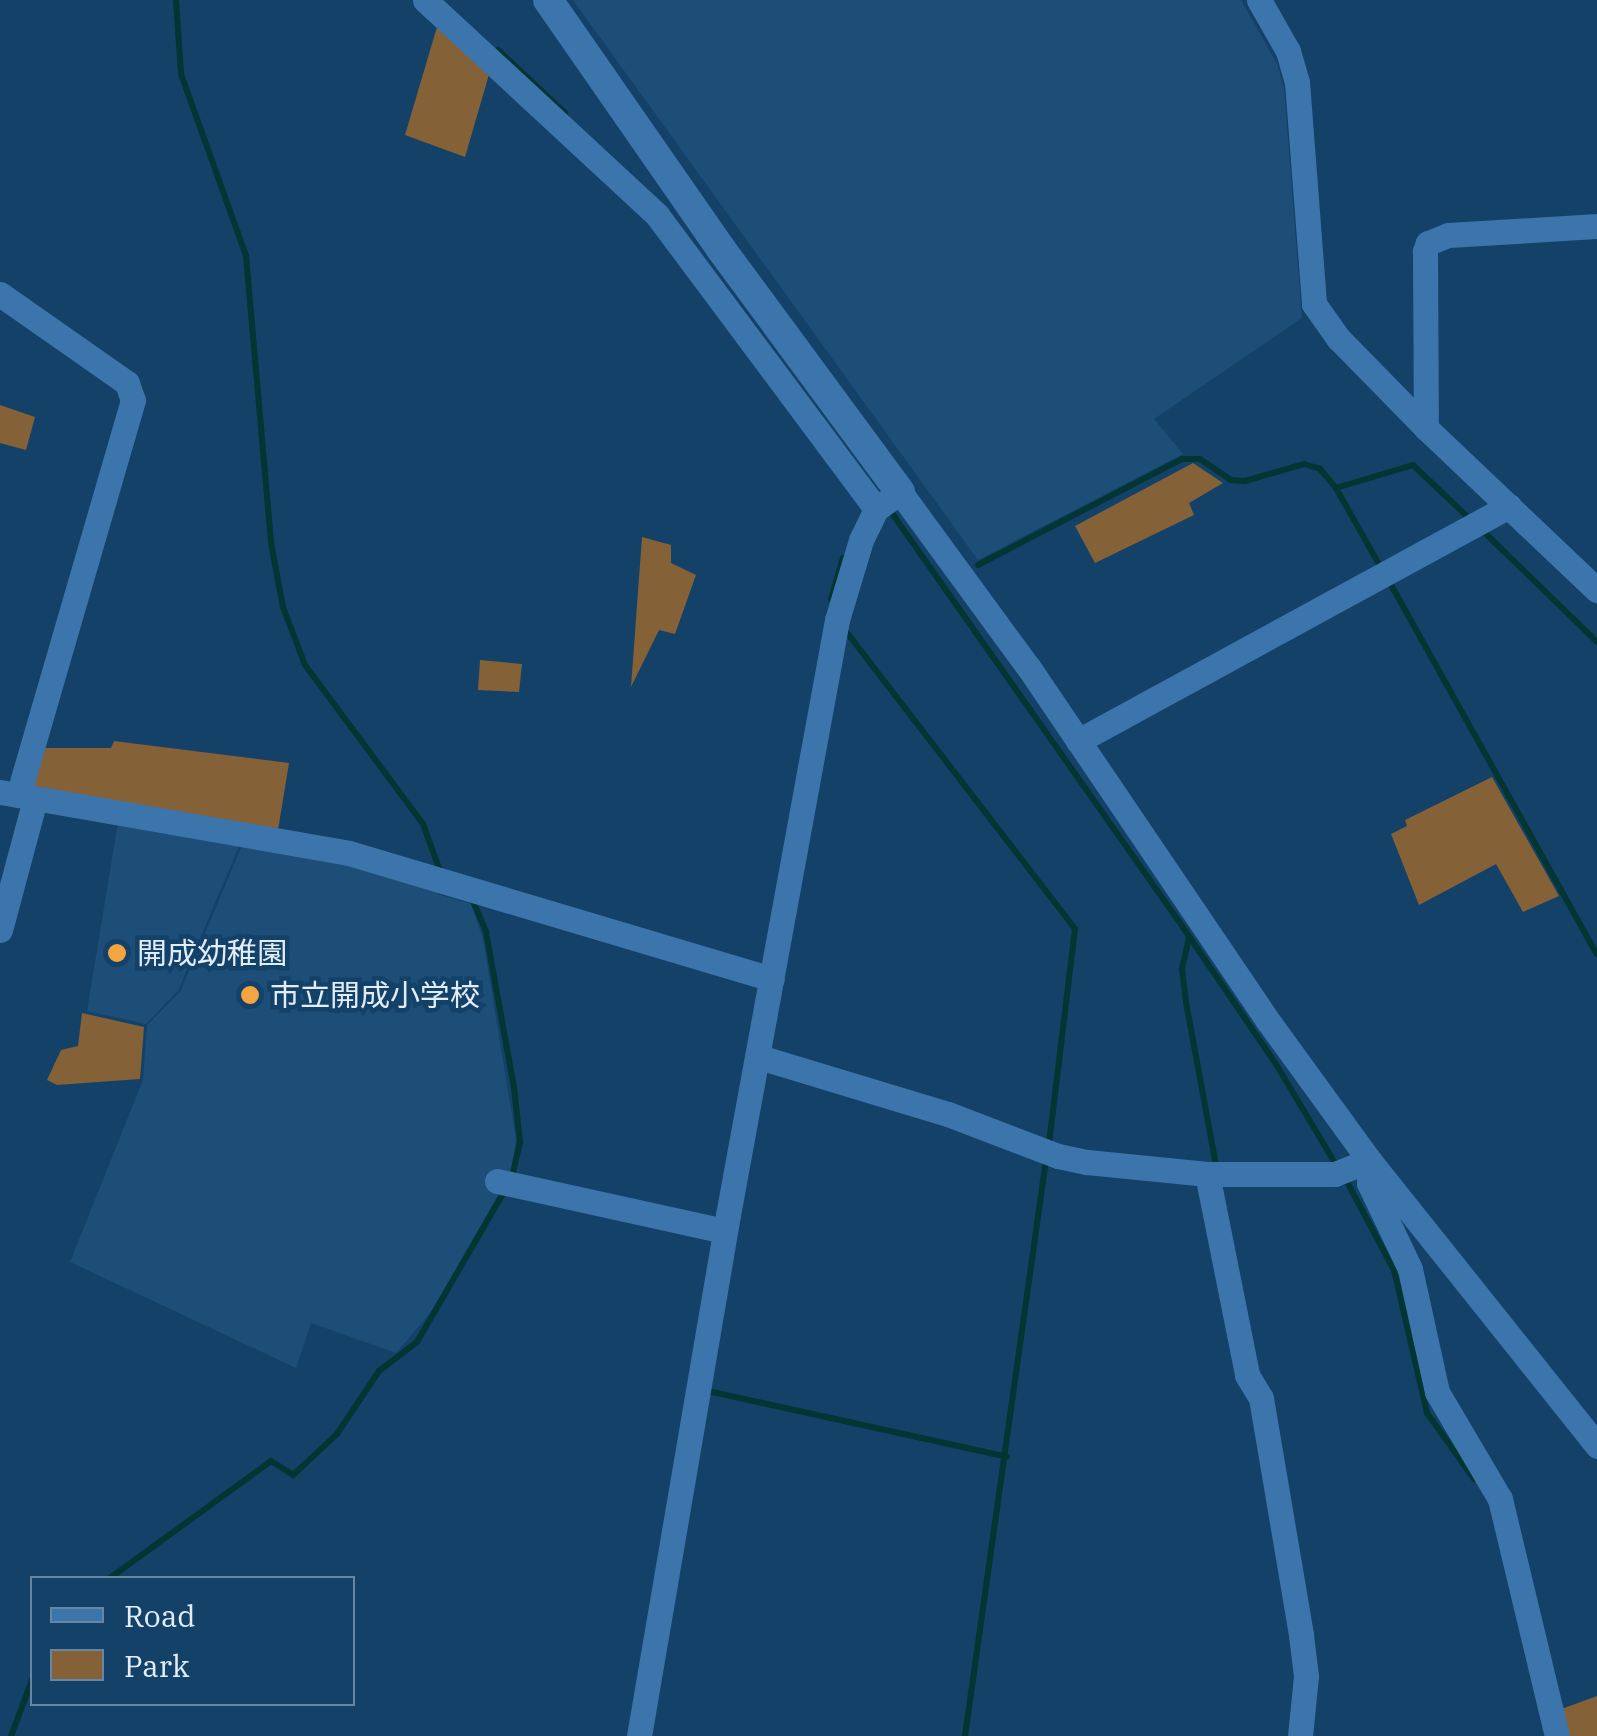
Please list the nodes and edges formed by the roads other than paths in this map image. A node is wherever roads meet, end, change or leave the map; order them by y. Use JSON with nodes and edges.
{"nodes":[{"id":1,"x":426,"y":0,"type":"edge"},
{"id":2,"x":548,"y":0,"type":"edge"},
{"id":3,"x":1258,"y":0,"type":"edge"},
{"id":4,"x":1597,"y":226,"type":"edge"},
{"id":5,"x":0,"y":294,"type":"edge"},
{"id":6,"x":1426,"y":428,"type":"junction"},
{"id":7,"x":880,"y":501,"type":"junction"},
{"id":8,"x":1504,"y":511,"type":"junction"},
{"id":9,"x":1597,"y":590,"type":"edge"},
{"id":10,"x":1078,"y":741,"type":"junction"},
{"id":11,"x":18,"y":796,"type":"edge"},
{"id":12,"x":0,"y":930,"type":"edge"},
{"id":13,"x":764,"y":976,"type":"junction"},
{"id":14,"x":759,"y":1057,"type":"junction"},
{"id":15,"x":1351,"y":1168,"type":"junction"},
{"id":16,"x":1207,"y":1174,"type":"junction"},
{"id":17,"x":504,"y":1183,"type":"dead end"},
{"id":18,"x":718,"y":1229,"type":"junction"},
{"id":19,"x":1597,"y":1446,"type":"edge"},
{"id":20,"x":639,"y":1736,"type":"edge"},
{"id":21,"x":1300,"y":1736,"type":"edge"},
{"id":22,"x":1557,"y":1736,"type":"edge"}],
"edges":[{"from":1,"to":7,"type":"street"},
{"from":2,"to":7,"type":"street"},
{"from":3,"to":6,"type":"street"},
{"from":4,"to":6,"type":"street"},
{"from":5,"to":11,"type":"street"},
{"from":6,"to":8,"type":"street"},
{"from":7,"to":10,"type":"street"},
{"from":7,"to":13,"type":"street"},
{"from":8,"to":9,"type":"street"},
{"from":8,"to":10,"type":"street"},
{"from":10,"to":15,"type":"street"},
{"from":11,"to":12,"type":"street"},
{"from":11,"to":13,"type":"street"},
{"from":13,"to":14,"type":"street"},
{"from":14,"to":16,"type":"street"},
{"from":14,"to":18,"type":"street"},
{"from":15,"to":16,"type":"street"},
{"from":15,"to":19,"type":"street"},
{"from":15,"to":22,"type":"street"},
{"from":16,"to":21,"type":"street"},
{"from":17,"to":18,"type":"street"},
{"from":18,"to":20,"type":"street"}]}
